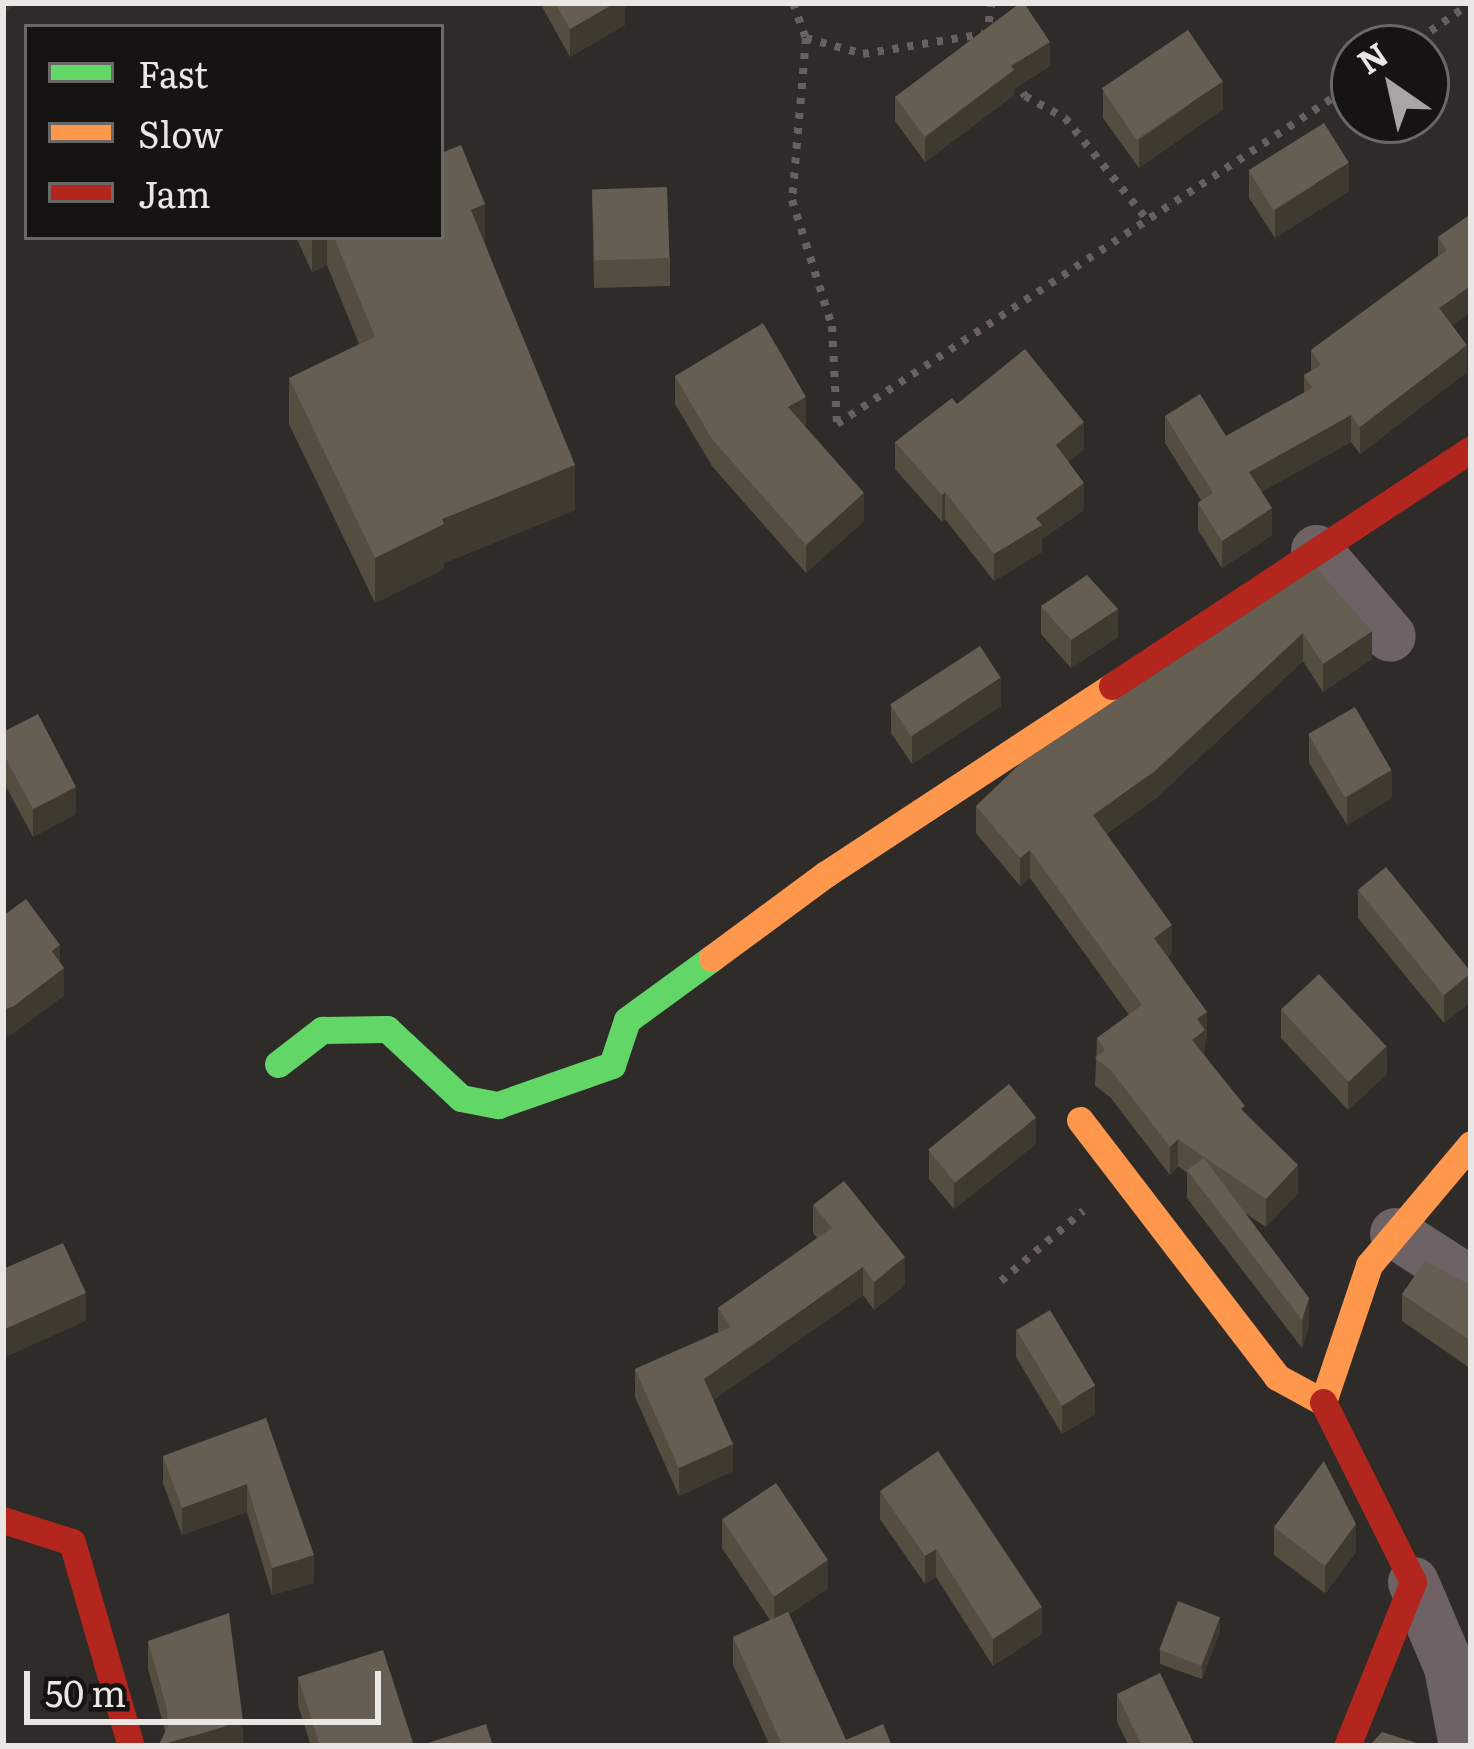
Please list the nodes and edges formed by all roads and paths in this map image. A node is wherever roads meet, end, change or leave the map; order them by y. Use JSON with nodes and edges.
{"nodes":[{"id":1,"x":793,"y":3,"type":"edge"},
{"id":2,"x":991,"y":3,"type":"edge"},
{"id":3,"x":1471,"y":3,"type":"edge"},
{"id":4,"x":1441,"y":24,"type":"edge"},
{"id":5,"x":985,"y":33,"type":"junction"},
{"id":6,"x":806,"y":38,"type":"junction"},
{"id":7,"x":995,"y":49,"type":"edge"},
{"id":8,"x":1005,"y":64,"type":"edge"},
{"id":9,"x":1330,"y":99,"type":"edge"},
{"id":10,"x":1148,"y":220,"type":"junction"},
{"id":11,"x":1471,"y":449,"type":"edge"},
{"id":12,"x":1316,"y":550,"type":"junction"},
{"id":13,"x":1390,"y":636,"type":"dead end"},
{"id":14,"x":278,"y":1064,"type":"dead end"},
{"id":15,"x":1080,"y":1120,"type":"dead end"},
{"id":16,"x":1471,"y":1144,"type":"edge"},
{"id":17,"x":1113,"y":1165,"type":"junction"},
{"id":18,"x":1395,"y":1233,"type":"junction"},
{"id":19,"x":1001,"y":1281,"type":"dead end"},
{"id":20,"x":1471,"y":1282,"type":"edge"},
{"id":21,"x":1324,"y":1402,"type":"junction"},
{"id":22,"x":3,"y":1520,"type":"edge"},
{"id":23,"x":1413,"y":1582,"type":"junction"},
{"id":24,"x":131,"y":1746,"type":"edge"},
{"id":25,"x":1346,"y":1746,"type":"edge"},
{"id":26,"x":1464,"y":1746,"type":"edge"}],
"edges":[{"from":1,"to":6,"type":"path"},
{"from":2,"to":5,"type":"path"},
{"from":3,"to":4,"type":"path"},
{"from":5,"to":6,"type":"path"},
{"from":5,"to":7,"type":"path"},
{"from":6,"to":10,"type":"path"},
{"from":8,"to":10,"type":"path"},
{"from":9,"to":10,"type":"path"},
{"from":11,"to":12,"type":"street"},
{"from":12,"to":13,"type":"street"},
{"from":12,"to":14,"type":"street"},
{"from":15,"to":17,"type":"street"},
{"from":16,"to":18,"type":"street"},
{"from":17,"to":19,"type":"path"},
{"from":17,"to":21,"type":"street"},
{"from":18,"to":20,"type":"street"},
{"from":18,"to":21,"type":"street"},
{"from":21,"to":23,"type":"street"},
{"from":22,"to":24,"type":"street"},
{"from":23,"to":25,"type":"street"},
{"from":23,"to":26,"type":"street"}]}
